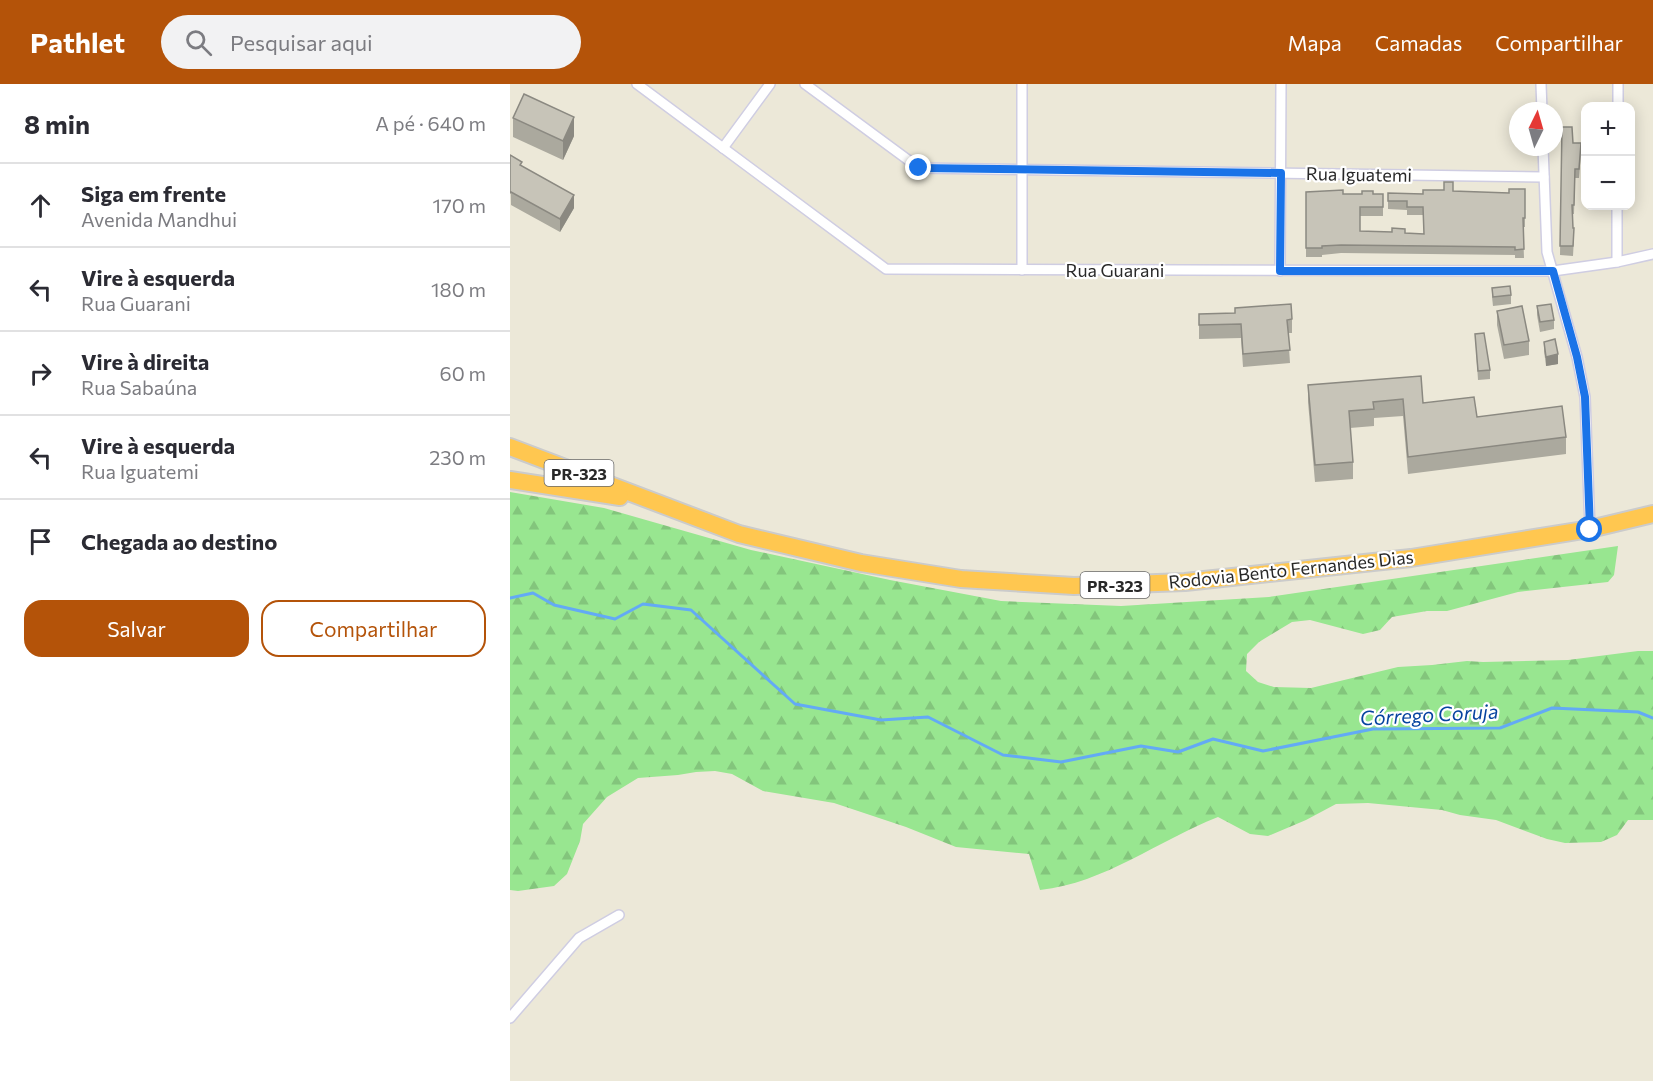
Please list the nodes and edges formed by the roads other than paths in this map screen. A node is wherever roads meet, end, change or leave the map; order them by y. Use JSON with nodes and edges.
{"nodes":[{"id":1,"x":637,"y":84,"type":"edge"},
{"id":2,"x":770,"y":84,"type":"edge"},
{"id":3,"x":806,"y":84,"type":"edge"},
{"id":4,"x":1022,"y":84,"type":"edge"},
{"id":5,"x":1281,"y":84,"type":"edge"},
{"id":6,"x":1541,"y":84,"type":"edge"},
{"id":7,"x":1618,"y":84,"type":"edge"},
{"id":8,"x":1542,"y":102,"type":"edge"},
{"id":9,"x":1618,"y":102,"type":"edge"},
{"id":10,"x":723,"y":148,"type":"junction"},
{"id":11,"x":1543,"y":156,"type":"edge"},
{"id":12,"x":1022,"y":169,"type":"junction"},
{"id":13,"x":1281,"y":173,"type":"junction"},
{"id":14,"x":1544,"y":177,"type":"junction"},
{"id":15,"x":1617,"y":210,"type":"edge"},
{"id":16,"x":1653,"y":254,"type":"edge"},
{"id":17,"x":1617,"y":262,"type":"junction"},
{"id":18,"x":1022,"y":270,"type":"junction"},
{"id":19,"x":1280,"y":271,"type":"junction"},
{"id":20,"x":1553,"y":271,"type":"junction"},
{"id":21,"x":510,"y":447,"type":"edge"},
{"id":22,"x":510,"y":480,"type":"edge"},
{"id":23,"x":647,"y":501,"type":"junction"},
{"id":24,"x":1653,"y":514,"type":"edge"},
{"id":25,"x":1590,"y":530,"type":"junction"},
{"id":26,"x":619,"y":915,"type":"dead end"},
{"id":27,"x":510,"y":1018,"type":"edge"}],
"edges":[{"from":1,"to":10,"type":"street","name":"Rua Guarani"},
{"from":2,"to":10,"type":"street"},
{"from":3,"to":12,"type":"street","name":"Rua Iguatemi"},
{"from":4,"to":12,"type":"street"},
{"from":5,"to":13,"type":"street"},
{"from":6,"to":8,"type":"street"},
{"from":7,"to":9,"type":"street"},
{"from":10,"to":18,"type":"street","name":"Rua Guarani"},
{"from":11,"to":14,"type":"street"},
{"from":12,"to":13,"type":"street","name":"Rua Iguatemi"},
{"from":12,"to":18,"type":"street"},
{"from":13,"to":14,"type":"street","name":"Rua Iguatemi"},
{"from":13,"to":19,"type":"street"},
{"from":14,"to":20,"type":"street"},
{"from":15,"to":17,"type":"street"},
{"from":16,"to":17,"type":"street","name":"Rua Guarani"},
{"from":17,"to":20,"type":"street","name":"Rua Guarani"},
{"from":18,"to":19,"type":"street","name":"Rua Guarani"},
{"from":19,"to":20,"type":"street","name":"Rua Guarani"},
{"from":20,"to":25,"type":"street"},
{"from":21,"to":23,"type":"highway","name":"Rodovia Bento Fernandes Dias","number":"PR-323"},
{"from":22,"to":23,"type":"highway","name":"Rodovia Bento Fernandes Dias","number":"PR-323"},
{"from":23,"to":25,"type":"highway","name":"Rodovia Bento Fernandes Dias","number":"PR-323"},
{"from":24,"to":25,"type":"highway","name":"Rodovia Bento Fernandes Dias","number":"PR-323"},
{"from":26,"to":27,"type":"street"}]}
